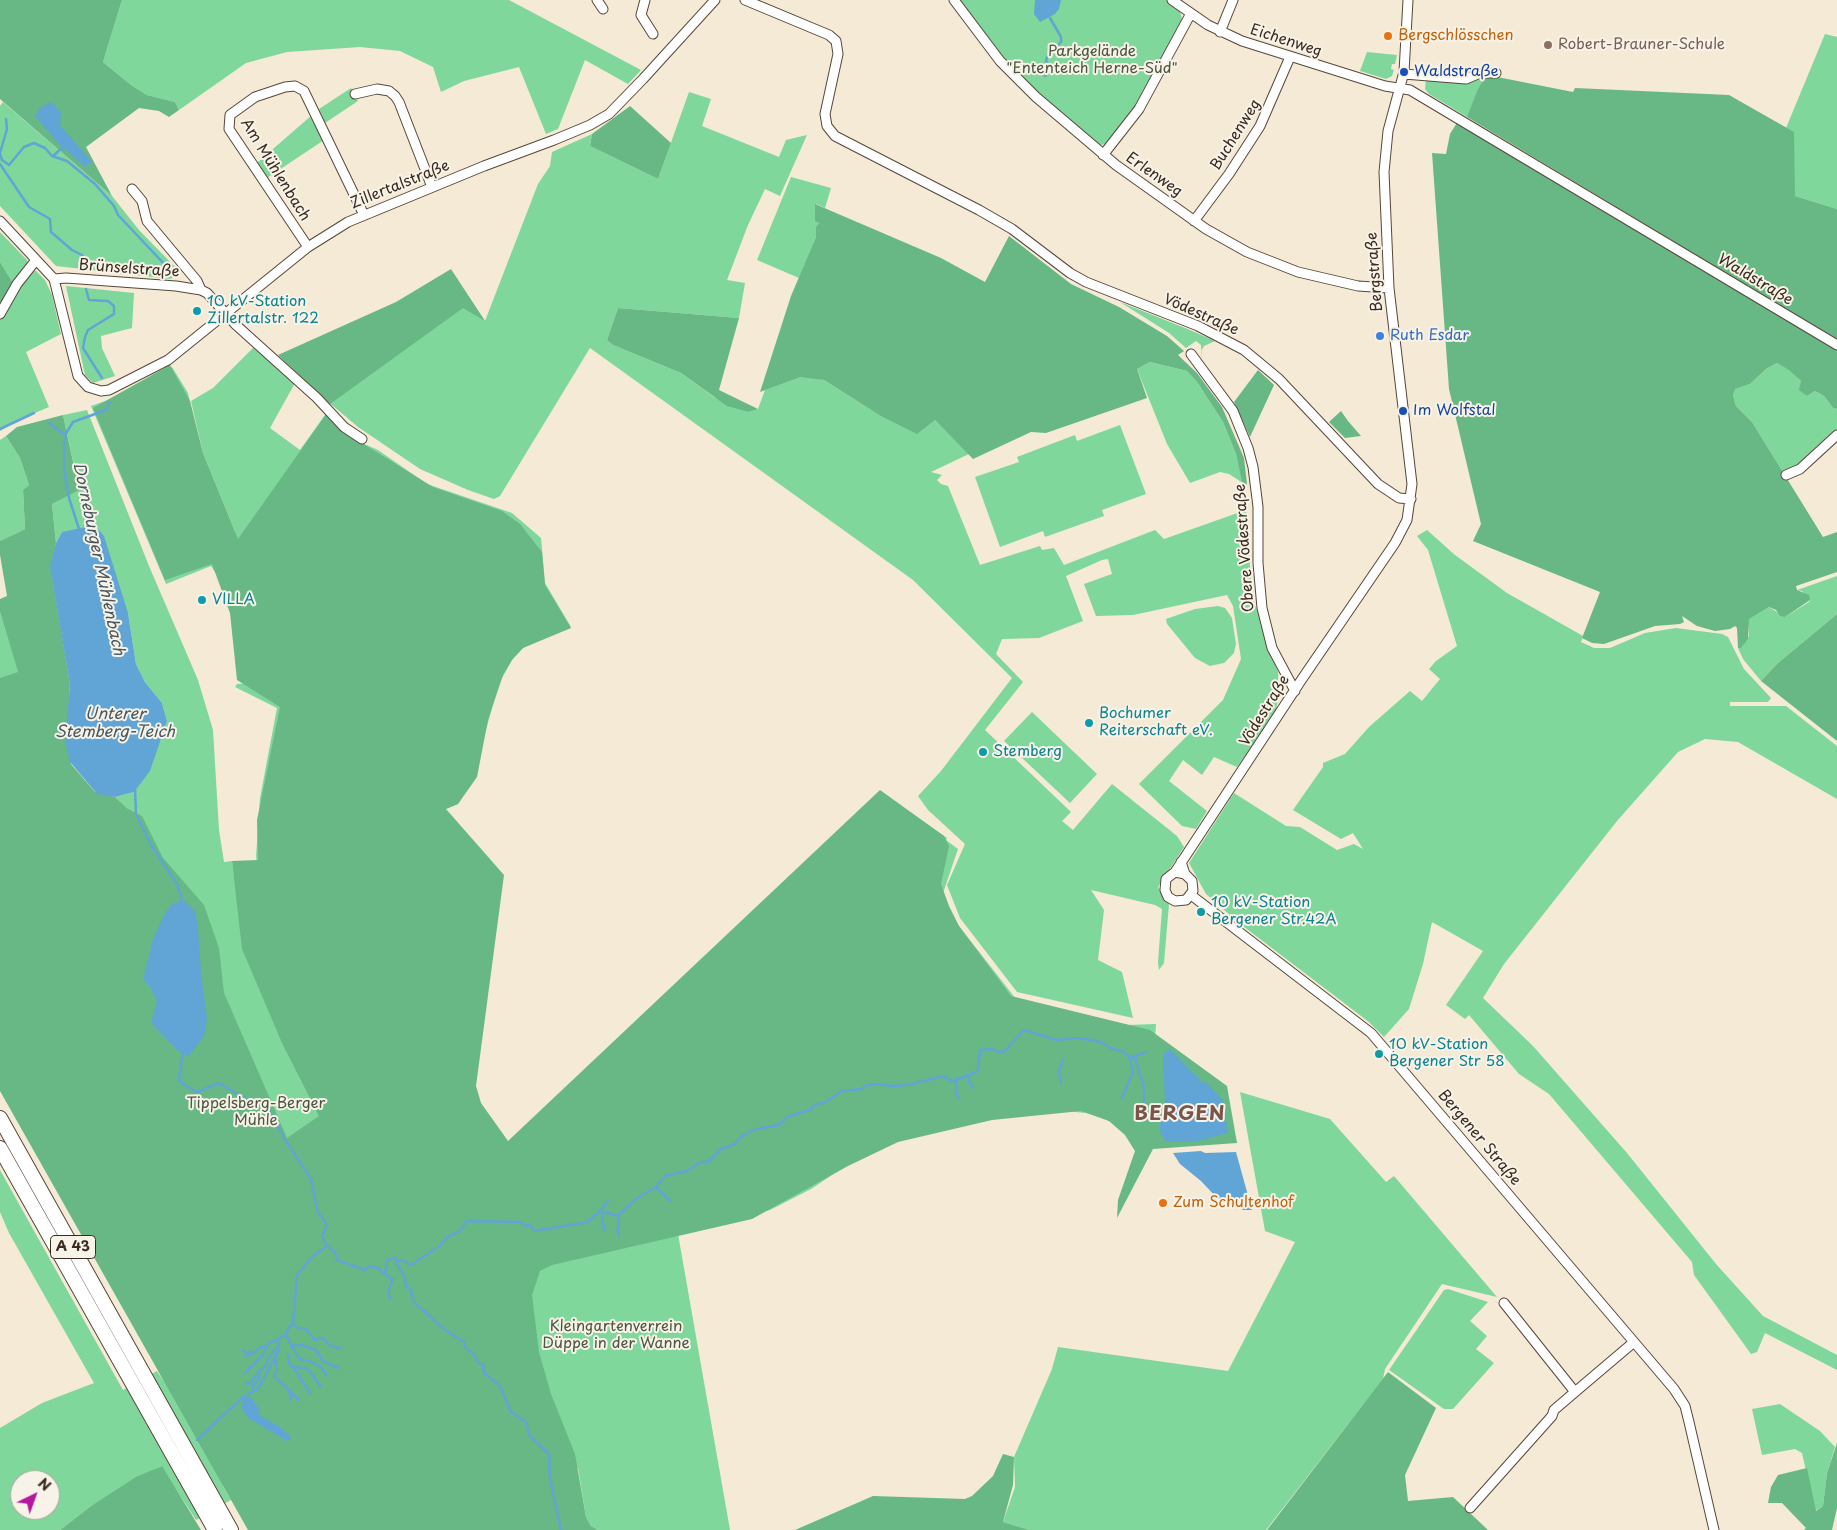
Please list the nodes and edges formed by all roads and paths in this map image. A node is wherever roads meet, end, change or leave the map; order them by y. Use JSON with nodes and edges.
{"nodes":[{"id":1,"x":597,"y":0,"type":"edge"},
{"id":2,"x":645,"y":0,"type":"edge"},
{"id":3,"x":715,"y":0,"type":"edge"},
{"id":4,"x":745,"y":0,"type":"edge"},
{"id":5,"x":954,"y":0,"type":"edge"},
{"id":6,"x":1172,"y":0,"type":"edge"},
{"id":7,"x":1233,"y":0,"type":"edge"},
{"id":8,"x":1408,"y":0,"type":"edge"},
{"id":9,"x":603,"y":9,"type":"dead end"},
{"id":10,"x":1190,"y":15,"type":"junction"},
{"id":11,"x":1220,"y":32,"type":"junction"},
{"id":12,"x":653,"y":34,"type":"dead end"},
{"id":13,"x":1290,"y":57,"type":"junction"},
{"id":14,"x":1496,"y":73,"type":"dead end"},
{"id":15,"x":1404,"y":74,"type":"junction"},
{"id":16,"x":1400,"y":88,"type":"junction"},
{"id":17,"x":354,"y":94,"type":"dead end"},
{"id":18,"x":1103,"y":155,"type":"junction"},
{"id":19,"x":432,"y":187,"type":"junction"},
{"id":20,"x":132,"y":189,"type":"dead end"},
{"id":21,"x":364,"y":214,"type":"junction"},
{"id":22,"x":1194,"y":220,"type":"junction"},
{"id":23,"x":0,"y":221,"type":"edge"},
{"id":24,"x":308,"y":248,"type":"junction"},
{"id":25,"x":36,"y":260,"type":"junction"},
{"id":26,"x":54,"y":280,"type":"junction"},
{"id":27,"x":1390,"y":288,"type":"junction"},
{"id":28,"x":201,"y":290,"type":"junction"},
{"id":29,"x":0,"y":314,"type":"edge"},
{"id":30,"x":226,"y":314,"type":"junction"},
{"id":31,"x":1837,"y":345,"type":"edge"},
{"id":32,"x":1191,"y":354,"type":"dead end"},
{"id":33,"x":1837,"y":435,"type":"edge"},
{"id":34,"x":362,"y":439,"type":"dead end"},
{"id":35,"x":1786,"y":475,"type":"dead end"},
{"id":36,"x":1411,"y":499,"type":"junction"},
{"id":37,"x":1294,"y":691,"type":"junction"},
{"id":38,"x":1181,"y":862,"type":"junction"},
{"id":39,"x":1175,"y":872,"type":"junction"},
{"id":40,"x":1185,"y":874,"type":"junction"},
{"id":41,"x":1191,"y":895,"type":"junction"},
{"id":42,"x":0,"y":1118,"type":"edge"},
{"id":43,"x":0,"y":1148,"type":"edge"},
{"id":44,"x":1504,"y":1303,"type":"dead end"},
{"id":45,"x":1634,"y":1342,"type":"junction"},
{"id":46,"x":1575,"y":1392,"type":"junction"},
{"id":47,"x":1470,"y":1508,"type":"dead end"},
{"id":48,"x":215,"y":1530,"type":"edge"},
{"id":49,"x":231,"y":1530,"type":"edge"},
{"id":50,"x":1711,"y":1530,"type":"edge"}],
"edges":[{"from":1,"to":9,"type":"street"},
{"from":2,"to":12,"type":"street"},
{"from":3,"to":19,"type":"street","name":"Zillertalstraße"},
{"from":4,"to":36,"type":"street","name":"Vödestraße"},
{"from":5,"to":18,"type":"street","name":"Erlenweg"},
{"from":6,"to":10,"type":"street","name":"Eichenweg"},
{"from":7,"to":11,"type":"street"},
{"from":8,"to":15,"type":"street","name":"Bergstraße"},
{"from":10,"to":11,"type":"street","name":"Eichenweg"},
{"from":10,"to":18,"type":"street"},
{"from":11,"to":13,"type":"street","name":"Eichenweg"},
{"from":13,"to":16,"type":"street","name":"Eichenweg"},
{"from":13,"to":22,"type":"street","name":"Buchenweg"},
{"from":14,"to":15,"type":"street"},
{"from":15,"to":16,"type":"street","name":"Bergstraße"},
{"from":16,"to":27,"type":"street","name":"Bergstraße"},
{"from":16,"to":31,"type":"street","name":"Waldstraße"},
{"from":17,"to":19,"type":"street"},
{"from":18,"to":22,"type":"street","name":"Erlenweg"},
{"from":19,"to":21,"type":"street","name":"Zillertalstraße"},
{"from":20,"to":28,"type":"street","name":"Brünselstraße"},
{"from":21,"to":24,"type":"street","name":"Zillertalstraße"},
{"from":21,"to":24,"type":"street","name":"Am Mühlenbach"},
{"from":22,"to":27,"type":"street","name":"Erlenweg"},
{"from":23,"to":25,"type":"street"},
{"from":24,"to":30,"type":"street","name":"Zillertalstraße"},
{"from":25,"to":26,"type":"street"},
{"from":25,"to":29,"type":"street"},
{"from":26,"to":28,"type":"street","name":"Brünselstraße"},
{"from":26,"to":30,"type":"street","name":"Zillertalstraße"},
{"from":27,"to":36,"type":"street","name":"Bergstraße"},
{"from":28,"to":30,"type":"street","name":"Brünselstraße"},
{"from":30,"to":34,"type":"street"},
{"from":32,"to":37,"type":"street","name":"Obere Vödestraße"},
{"from":33,"to":35,"type":"street"},
{"from":36,"to":37,"type":"street","name":"Vödestraße"},
{"from":37,"to":38,"type":"street","name":"Vödestraße"},
{"from":38,"to":39,"type":"street"},
{"from":38,"to":40,"type":"street"},
{"from":39,"to":40,"type":"street"},
{"from":39,"to":41,"type":"street"},
{"from":40,"to":41,"type":"street"},
{"from":41,"to":45,"type":"street","name":"Bergener Straße"},
{"from":42,"to":49,"type":"highway","number":"A 43"},
{"from":43,"to":48,"type":"highway","number":"A 43"},
{"from":44,"to":46,"type":"street"},
{"from":45,"to":46,"type":"street"},
{"from":45,"to":50,"type":"street","name":"Bergener Straße"},
{"from":46,"to":47,"type":"street"}]}
